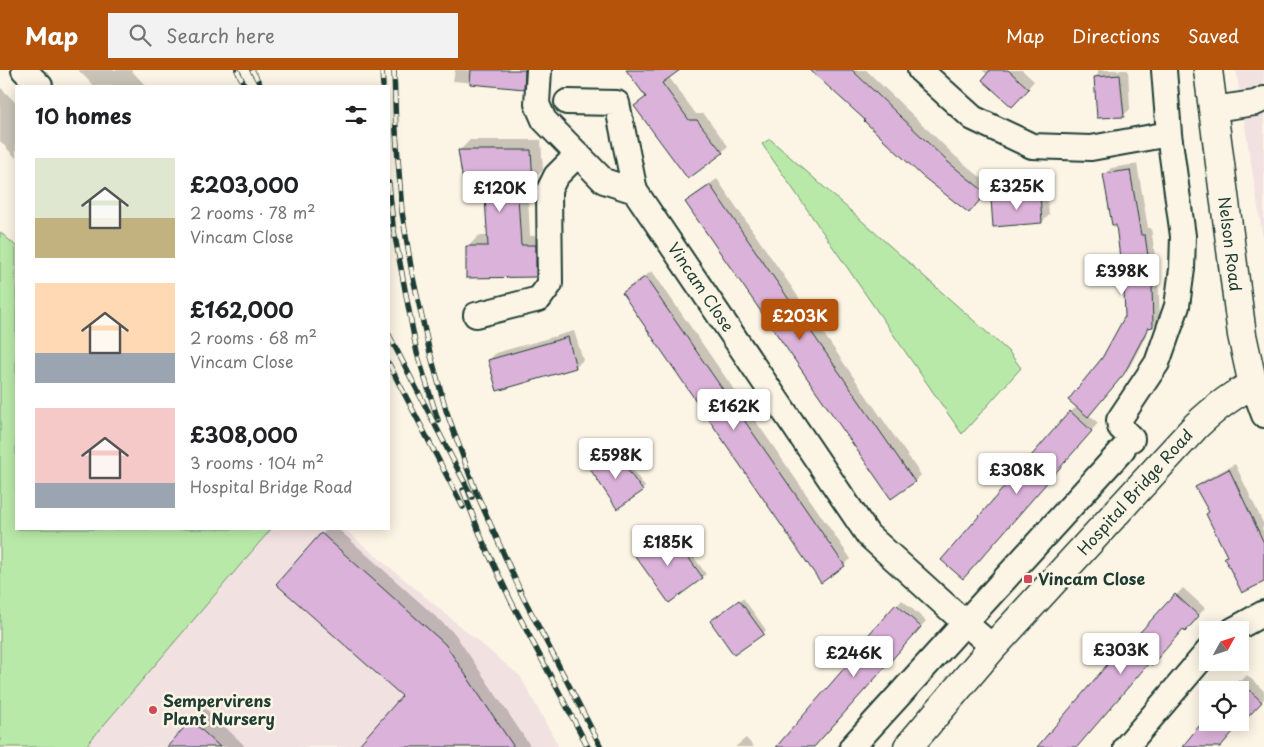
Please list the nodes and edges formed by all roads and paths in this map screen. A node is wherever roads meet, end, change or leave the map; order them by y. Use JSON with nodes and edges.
{"nodes":[{"id":1,"x":24,"y":70,"type":"edge"},
{"id":2,"x":539,"y":70,"type":"edge"},
{"id":3,"x":920,"y":70,"type":"edge"},
{"id":4,"x":1164,"y":70,"type":"edge"},
{"id":5,"x":1208,"y":70,"type":"edge"},
{"id":6,"x":39,"y":85,"type":"edge"},
{"id":7,"x":1264,"y":99,"type":"edge"},
{"id":8,"x":567,"y":102,"type":"dead end"},
{"id":9,"x":1212,"y":109,"type":"junction"},
{"id":10,"x":1169,"y":134,"type":"junction"},
{"id":11,"x":578,"y":154,"type":"junction"},
{"id":12,"x":635,"y":191,"type":"junction"},
{"id":13,"x":476,"y":315,"type":"dead end"},
{"id":14,"x":1253,"y":385,"type":"junction"},
{"id":15,"x":1264,"y":415,"type":"edge"},
{"id":16,"x":1264,"y":613,"type":"edge"},
{"id":17,"x":1249,"y":621,"type":"edge"},
{"id":18,"x":964,"y":622,"type":"junction"},
{"id":19,"x":993,"y":647,"type":"junction"},
{"id":20,"x":1199,"y":662,"type":"edge"},
{"id":21,"x":852,"y":747,"type":"edge"},
{"id":22,"x":908,"y":747,"type":"edge"},
{"id":23,"x":1126,"y":747,"type":"edge"}],
"edges":[{"from":1,"to":6,"type":"street"},
{"from":2,"to":11,"type":"street"},
{"from":3,"to":10,"type":"street"},
{"from":4,"to":10,"type":"street"},
{"from":5,"to":9,"type":"main road","name":"Nelson Road"},
{"from":7,"to":9,"type":"street"},
{"from":8,"to":12,"type":"street","name":"Vincam Close"},
{"from":9,"to":14,"type":"main road","name":"Nelson Road"},
{"from":10,"to":18,"type":"street"},
{"from":11,"to":12,"type":"street"},
{"from":11,"to":13,"type":"street"},
{"from":12,"to":18,"type":"street","name":"Vincam Close"},
{"from":14,"to":15,"type":"street","name":"Nelson Road"},
{"from":14,"to":19,"type":"main road","name":"Hospital Bridge Road"},
{"from":16,"to":17,"type":"street"},
{"from":18,"to":19,"type":"street","name":"Vincam Close"},
{"from":18,"to":21,"type":"street"},
{"from":19,"to":22,"type":"main road","name":"Hospital Bridge Road"},
{"from":20,"to":23,"type":"street"}]}
